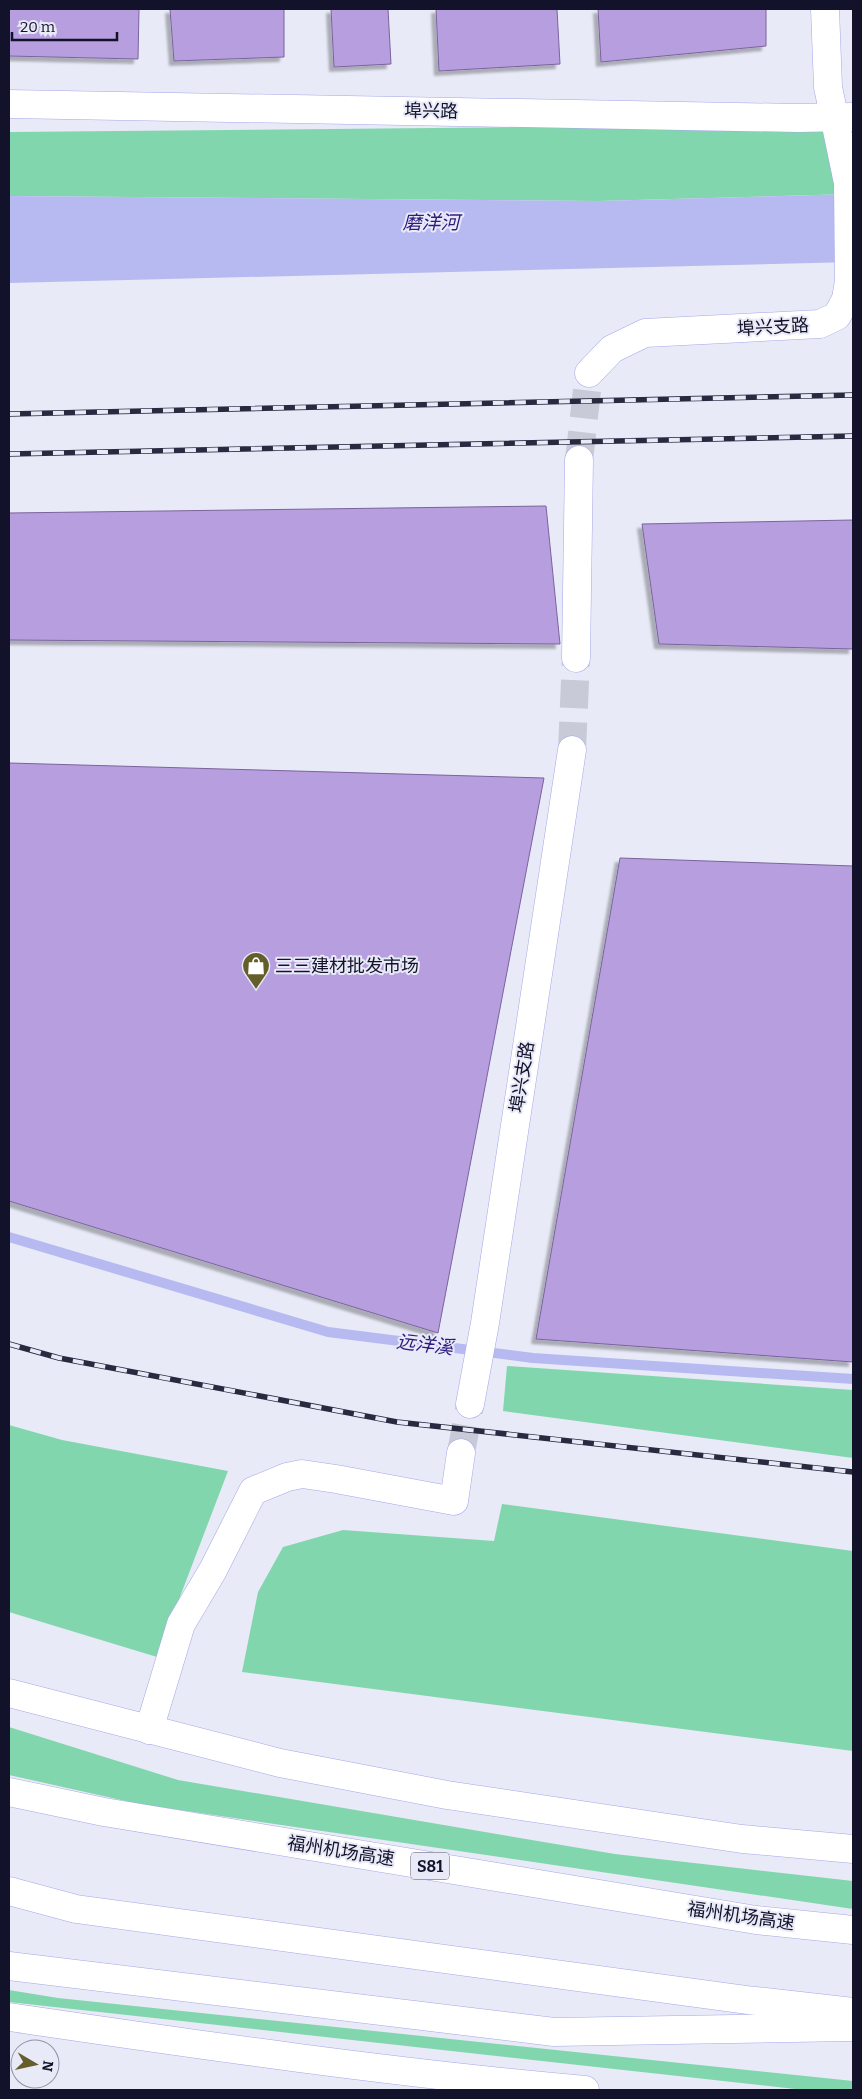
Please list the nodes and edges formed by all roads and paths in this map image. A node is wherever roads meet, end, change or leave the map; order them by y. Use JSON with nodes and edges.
{"nodes":[{"id":1,"x":825,"y":9,"type":"edge"},
{"id":2,"x":9,"y":104,"type":"edge"},
{"id":3,"x":845,"y":117,"type":"edge"},
{"id":4,"x":589,"y":373,"type":"tunnel mouth"},
{"id":5,"x":580,"y":460,"type":"tunnel mouth"},
{"id":6,"x":576,"y":658,"type":"tunnel mouth"},
{"id":7,"x":572,"y":750,"type":"tunnel mouth"},
{"id":8,"x":470,"y":1404,"type":"tunnel mouth"},
{"id":9,"x":461,"y":1453,"type":"tunnel mouth"},
{"id":10,"x":9,"y":1693,"type":"edge"},
{"id":11,"x":149,"y":1730,"type":"junction"},
{"id":12,"x":9,"y":1792,"type":"edge"},
{"id":13,"x":853,"y":1849,"type":"edge"},
{"id":14,"x":9,"y":1891,"type":"edge"},
{"id":15,"x":853,"y":1930,"type":"edge"},
{"id":16,"x":9,"y":1966,"type":"edge"},
{"id":17,"x":853,"y":2012,"type":"edge"},
{"id":18,"x":9,"y":2017,"type":"edge"},
{"id":19,"x":853,"y":2026,"type":"edge"},
{"id":20,"x":584,"y":2090,"type":"edge"}],
"edges":[{"from":1,"to":3,"type":"main road","name":"埠兴支路"},
{"from":2,"to":3,"type":"main road","name":"埠兴路"},
{"from":3,"to":4,"type":"main road","name":"埠兴支路"},
{"from":5,"to":6,"type":"main road"},
{"from":7,"to":8,"type":"main road","name":"埠兴支路"},
{"from":9,"to":11,"type":"main road"},
{"from":10,"to":11,"type":"main road"},
{"from":11,"to":13,"type":"main road"},
{"from":12,"to":15,"type":"main road","name":"福州机场高速","number":"S81"},
{"from":14,"to":17,"type":"main road"},
{"from":16,"to":19,"type":"main road"},
{"from":18,"to":20,"type":"main road"}]}
